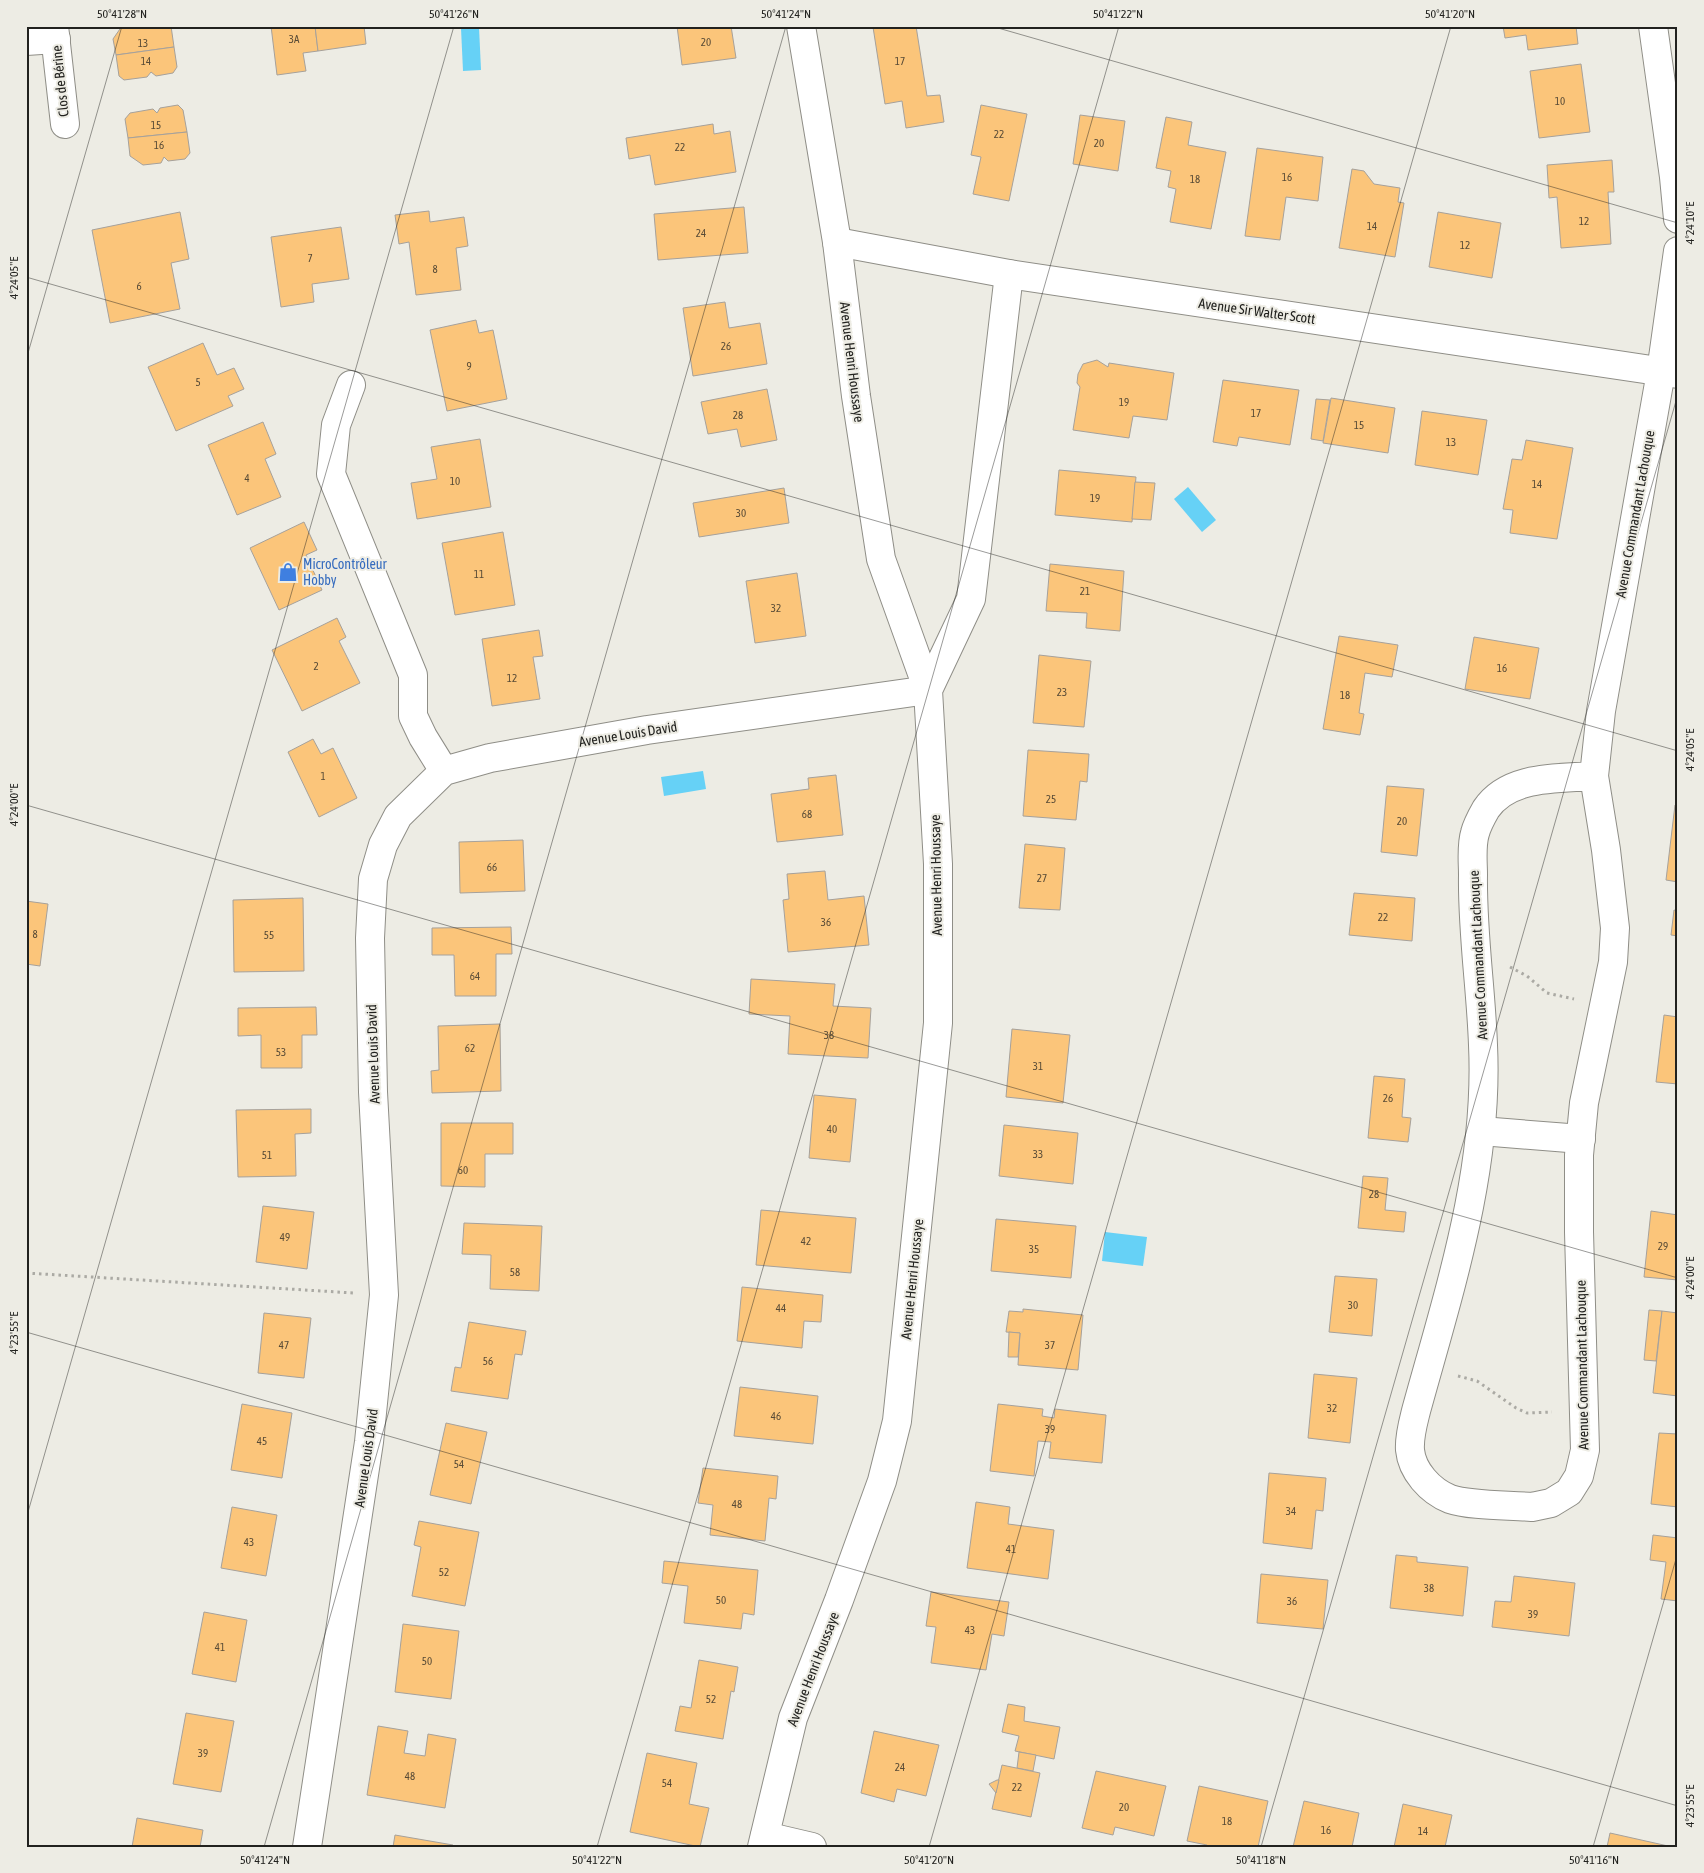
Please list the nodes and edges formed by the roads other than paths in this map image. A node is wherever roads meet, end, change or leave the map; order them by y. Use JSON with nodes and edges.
{"nodes":[{"id":1,"x":801,"y":26,"type":"edge"},
{"id":2,"x":1653,"y":26,"type":"edge"},
{"id":3,"x":55,"y":32,"type":"edge"},
{"id":4,"x":26,"y":40,"type":"edge"},
{"id":5,"x":65,"y":124,"type":"dead end"},
{"id":6,"x":1678,"y":219,"type":"edge"},
{"id":7,"x":837,"y":242,"type":"junction"},
{"id":8,"x":1678,"y":251,"type":"edge"},
{"id":9,"x":1009,"y":274,"type":"junction"},
{"id":10,"x":1669,"y":373,"type":"edge"},
{"id":11,"x":351,"y":385,"type":"dead end"},
{"id":12,"x":928,"y":690,"type":"junction"},
{"id":13,"x":444,"y":771,"type":"junction"},
{"id":14,"x":1594,"y":776,"type":"junction"},
{"id":15,"x":1481,"y":1131,"type":"junction"},
{"id":16,"x":1581,"y":1138,"type":"junction"},
{"id":17,"x":764,"y":1841,"type":"edge"},
{"id":18,"x":307,"y":1847,"type":"edge"},
{"id":19,"x":812,"y":1847,"type":"edge"}],
"edges":[{"from":1,"to":7,"type":"street","name":"Avenue Henri Houssaye"},
{"from":2,"to":6,"type":"street"},
{"from":3,"to":4,"type":"street","name":"Clos de Bérine"},
{"from":3,"to":5,"type":"street","name":"Clos de Bérine"},
{"from":7,"to":9,"type":"street","name":"Avenue Sir Walter Scott"},
{"from":7,"to":12,"type":"street","name":"Avenue Henri Houssaye"},
{"from":8,"to":10,"type":"street","name":"Avenue Commandant Lachouque"},
{"from":9,"to":10,"type":"street","name":"Avenue Sir Walter Scott"},
{"from":9,"to":12,"type":"street","name":"Avenue Henri Houssaye"},
{"from":10,"to":14,"type":"street","name":"Avenue Commandant Lachouque"},
{"from":11,"to":13,"type":"street"},
{"from":12,"to":13,"type":"street","name":"Avenue Louis David"},
{"from":12,"to":17,"type":"street","name":"Avenue Henri Houssaye"},
{"from":13,"to":18,"type":"street","name":"Avenue Louis David"},
{"from":14,"to":15,"type":"street","name":"Avenue Commandant Lachouque"},
{"from":14,"to":16,"type":"street","name":"Avenue Commandant Lachouque"},
{"from":15,"to":16,"type":"street"},
{"from":15,"to":16,"type":"street","name":"Avenue Commandant Lachouque"},
{"from":17,"to":19,"type":"street"}]}
